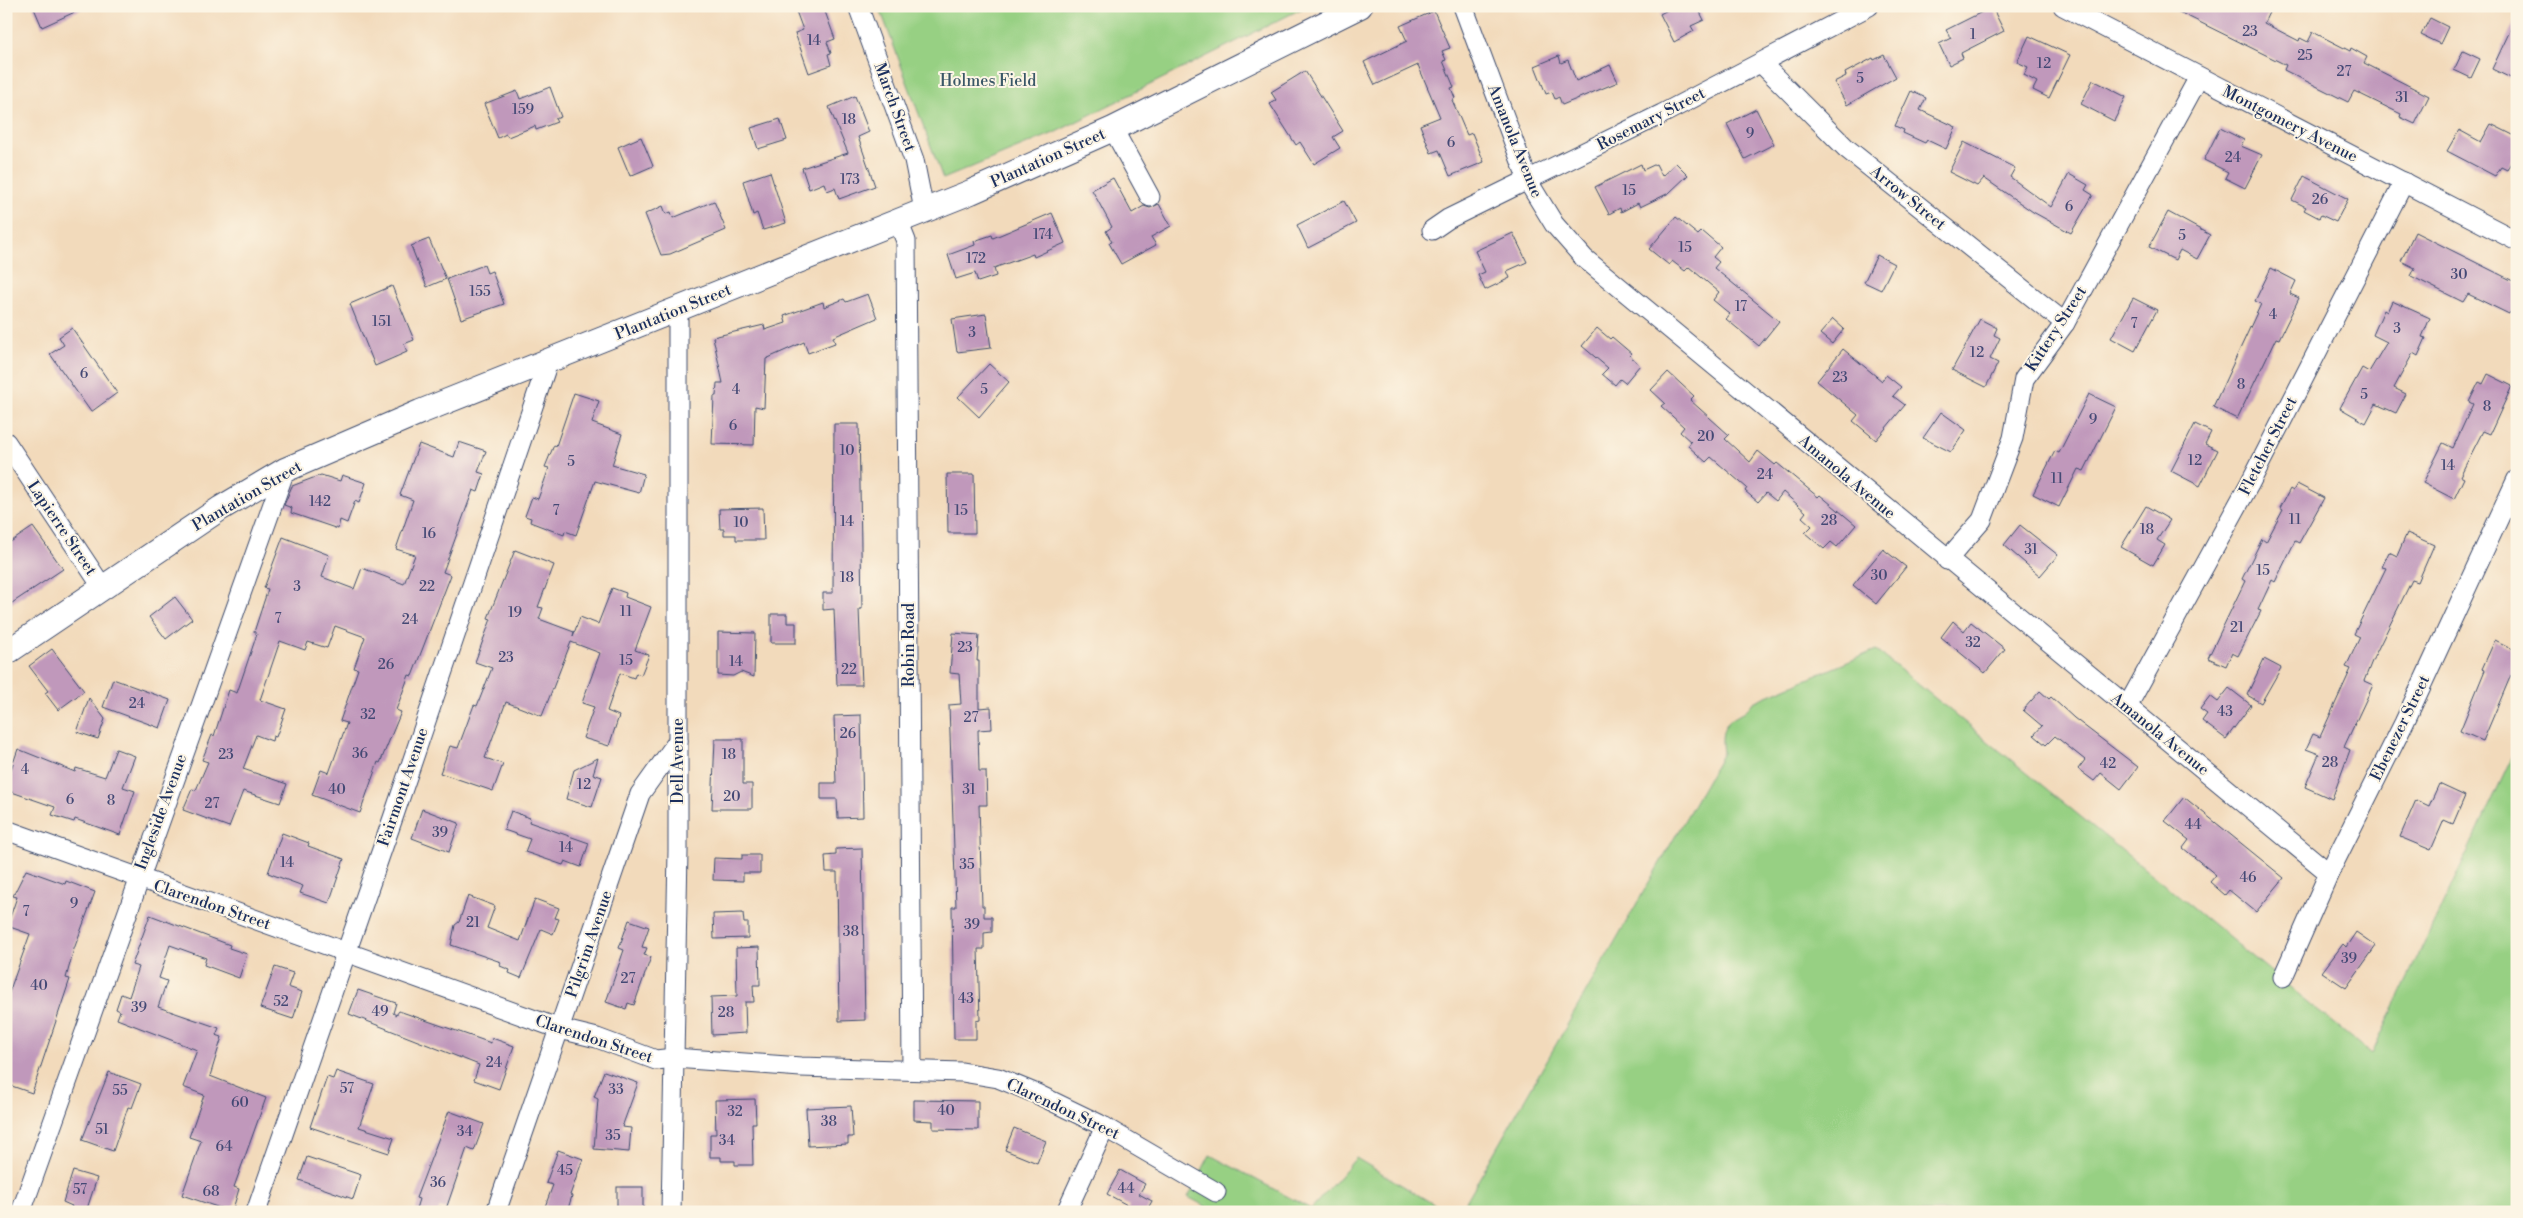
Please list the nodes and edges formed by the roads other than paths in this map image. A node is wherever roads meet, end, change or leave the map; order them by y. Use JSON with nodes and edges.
{"nodes":[{"id":1,"x":858,"y":6,"type":"edge"},
{"id":2,"x":1360,"y":6,"type":"edge"},
{"id":3,"x":1463,"y":6,"type":"edge"},
{"id":4,"x":1869,"y":6,"type":"edge"},
{"id":5,"x":2063,"y":6,"type":"edge"},
{"id":6,"x":1761,"y":63,"type":"junction"},
{"id":7,"x":2199,"y":77,"type":"junction"},
{"id":8,"x":1113,"y":129,"type":"junction"},
{"id":9,"x":1528,"y":180,"type":"junction"},
{"id":10,"x":2404,"y":182,"type":"junction"},
{"id":11,"x":1150,"y":197,"type":"dead end"},
{"id":12,"x":924,"y":210,"type":"junction"},
{"id":13,"x":898,"y":221,"type":"junction"},
{"id":14,"x":1432,"y":230,"type":"dead end"},
{"id":15,"x":2517,"y":241,"type":"edge"},
{"id":16,"x":678,"y":310,"type":"junction"},
{"id":17,"x":2065,"y":323,"type":"junction"},
{"id":18,"x":548,"y":362,"type":"junction"},
{"id":19,"x":6,"y":442,"type":"edge"},
{"id":20,"x":285,"y":470,"type":"junction"},
{"id":21,"x":2517,"y":479,"type":"edge"},
{"id":22,"x":1947,"y":560,"type":"junction"},
{"id":23,"x":103,"y":588,"type":"junction"},
{"id":24,"x":6,"y":653,"type":"edge"},
{"id":25,"x":2126,"y":707,"type":"junction"},
{"id":26,"x":678,"y":741,"type":"junction"},
{"id":27,"x":6,"y":830,"type":"edge"},
{"id":28,"x":2329,"y":873,"type":"junction"},
{"id":29,"x":138,"y":879,"type":"junction"},
{"id":30,"x":345,"y":952,"type":"junction"},
{"id":31,"x":2283,"y":977,"type":"dead end"},
{"id":32,"x":560,"y":1028,"type":"junction"},
{"id":33,"x":674,"y":1058,"type":"junction"},
{"id":34,"x":912,"y":1070,"type":"junction"},
{"id":35,"x":1105,"y":1128,"type":"junction"},
{"id":36,"x":1216,"y":1192,"type":"dead end"},
{"id":37,"x":21,"y":1212,"type":"edge"},
{"id":38,"x":256,"y":1212,"type":"edge"},
{"id":39,"x":496,"y":1212,"type":"edge"},
{"id":40,"x":671,"y":1212,"type":"edge"},
{"id":41,"x":1066,"y":1212,"type":"edge"}],
"edges":[{"from":1,"to":12,"type":"street","name":"March Street"},
{"from":2,"to":8,"type":"street","name":"Plantation Street"},
{"from":3,"to":9,"type":"street","name":"Amanola Avenue"},
{"from":4,"to":6,"type":"street","name":"Rosemary Street"},
{"from":5,"to":7,"type":"street","name":"Montgomery Avenue"},
{"from":6,"to":9,"type":"street","name":"Rosemary Street"},
{"from":6,"to":17,"type":"street","name":"Arrow Street"},
{"from":7,"to":10,"type":"street","name":"Montgomery Avenue"},
{"from":7,"to":17,"type":"street","name":"Kittery Street"},
{"from":8,"to":11,"type":"street"},
{"from":8,"to":12,"type":"street","name":"Plantation Street"},
{"from":9,"to":14,"type":"street","name":"Rosemary Street"},
{"from":9,"to":22,"type":"street","name":"Amanola Avenue"},
{"from":10,"to":15,"type":"street","name":"Montgomery Avenue"},
{"from":10,"to":25,"type":"street","name":"Fletcher Street"},
{"from":12,"to":13,"type":"street","name":"Plantation Street"},
{"from":13,"to":16,"type":"street","name":"Plantation Street"},
{"from":13,"to":34,"type":"street","name":"Robin Road"},
{"from":16,"to":18,"type":"street","name":"Plantation Street"},
{"from":16,"to":26,"type":"street","name":"Dell Avenue"},
{"from":17,"to":22,"type":"street","name":"Kittery Street"},
{"from":18,"to":20,"type":"street","name":"Plantation Street"},
{"from":18,"to":30,"type":"street","name":"Fairmont Avenue"},
{"from":19,"to":23,"type":"street","name":"Lapierre Street"},
{"from":20,"to":23,"type":"street","name":"Plantation Street"},
{"from":20,"to":29,"type":"street","name":"Ingleside Avenue"},
{"from":21,"to":28,"type":"street","name":"Ebenezer Street"},
{"from":22,"to":25,"type":"street","name":"Amanola Avenue"},
{"from":23,"to":24,"type":"street","name":"Plantation Street"},
{"from":25,"to":28,"type":"street","name":"Amanola Avenue"},
{"from":26,"to":32,"type":"street","name":"Pilgrim Avenue"},
{"from":26,"to":33,"type":"street","name":"Dell Avenue"},
{"from":27,"to":29,"type":"street","name":"Clarendon Street"},
{"from":28,"to":31,"type":"street","name":"Ebenezer Street"},
{"from":29,"to":30,"type":"street","name":"Clarendon Street"},
{"from":29,"to":37,"type":"street","name":"Ingleside Avenue"},
{"from":30,"to":32,"type":"street","name":"Clarendon Street"},
{"from":30,"to":38,"type":"street","name":"Fairmont Avenue"},
{"from":32,"to":33,"type":"street","name":"Clarendon Street"},
{"from":32,"to":39,"type":"street","name":"Pilgrim Avenue"},
{"from":33,"to":34,"type":"street","name":"Clarendon Street"},
{"from":33,"to":40,"type":"street","name":"Dell Avenue"},
{"from":34,"to":35,"type":"street","name":"Clarendon Street"},
{"from":35,"to":36,"type":"street","name":"Clarendon Street"},
{"from":35,"to":41,"type":"street"}]}
